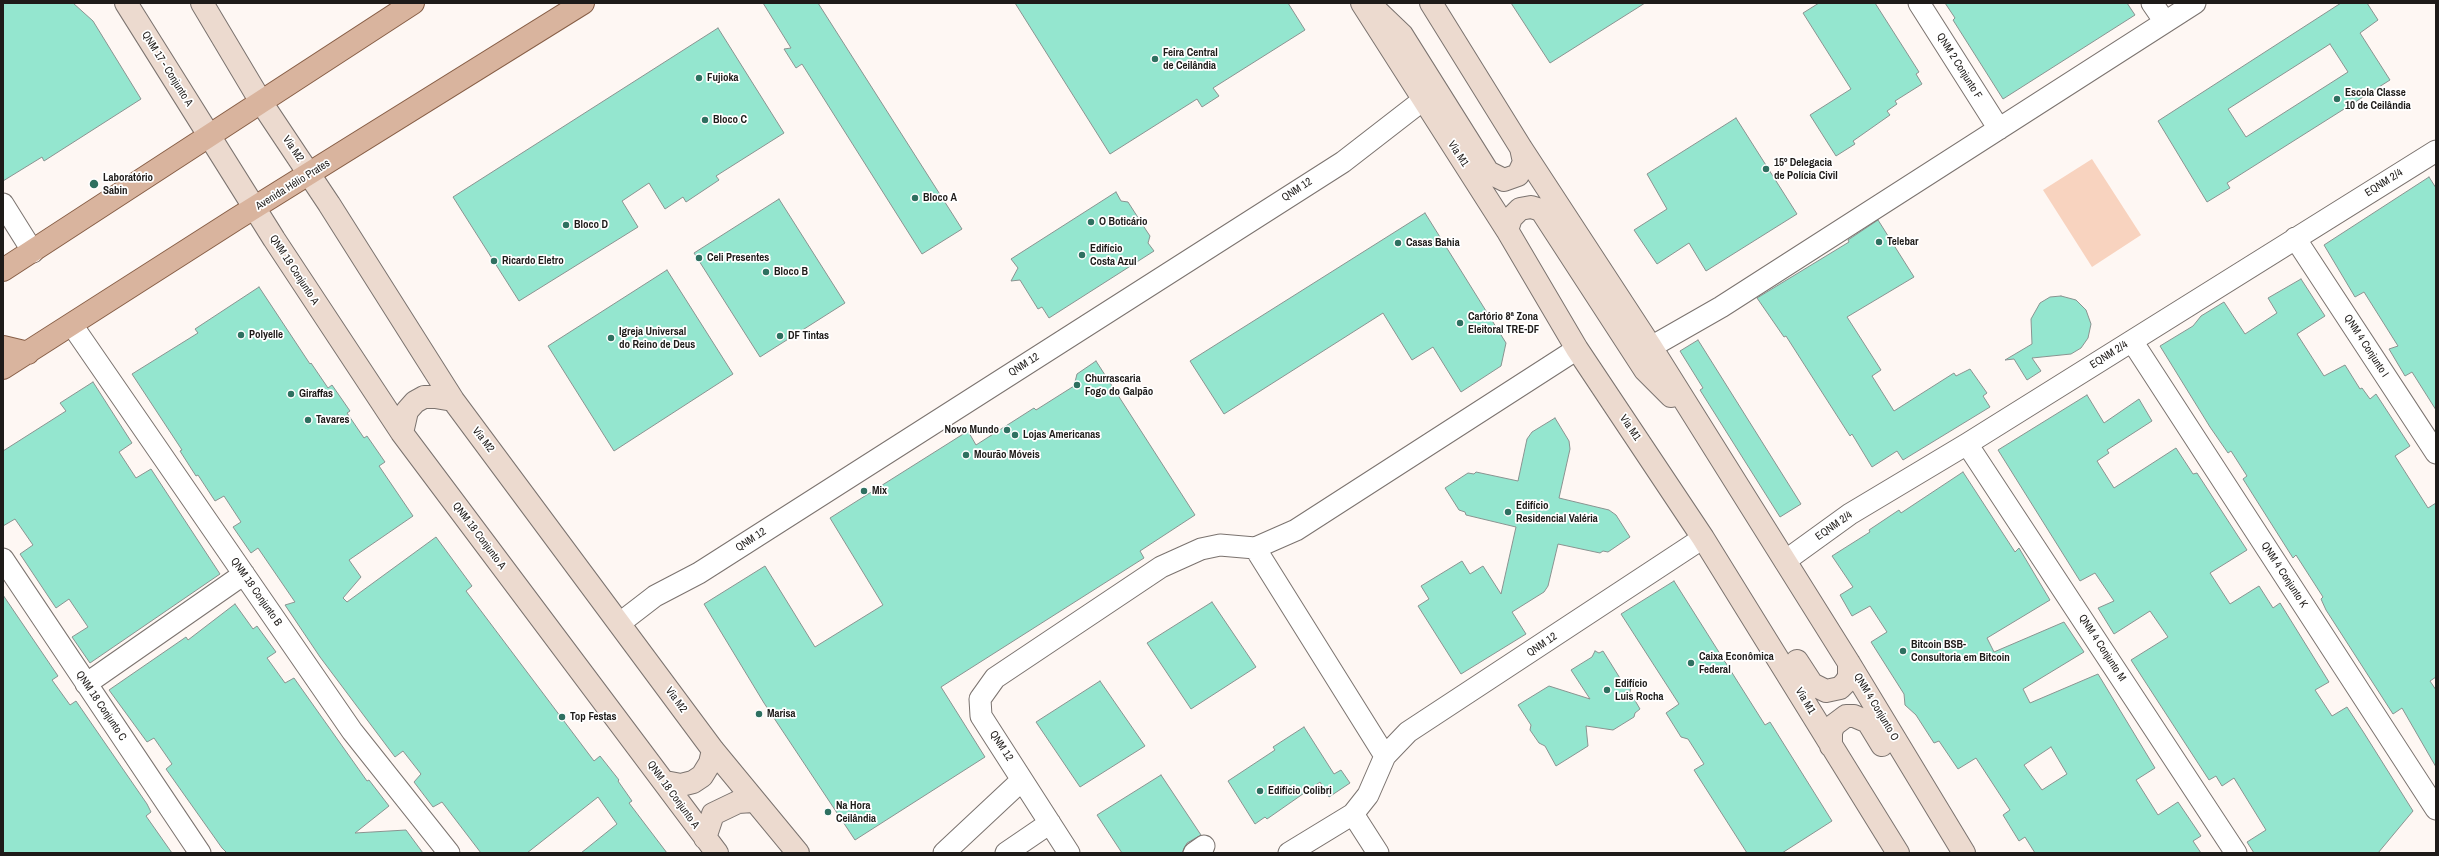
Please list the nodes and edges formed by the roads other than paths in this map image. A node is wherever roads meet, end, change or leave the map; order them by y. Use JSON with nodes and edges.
{"nodes":[{"id":1,"x":126,"y":3,"type":"edge"},
{"id":2,"x":202,"y":3,"type":"edge"},
{"id":3,"x":413,"y":3,"type":"edge"},
{"id":4,"x":583,"y":3,"type":"edge"},
{"id":5,"x":1362,"y":3,"type":"edge"},
{"id":6,"x":1368,"y":3,"type":"edge"},
{"id":7,"x":1431,"y":3,"type":"edge"},
{"id":8,"x":1919,"y":3,"type":"edge"},
{"id":9,"x":2152,"y":3,"type":"edge"},
{"id":10,"x":2195,"y":3,"type":"edge"},
{"id":11,"x":2164,"y":22,"type":"junction"},
{"id":12,"x":1424,"y":100,"type":"junction"},
{"id":13,"x":261,"y":102,"type":"junction"},
{"id":14,"x":1999,"y":129,"type":"junction"},
{"id":15,"x":209,"y":134,"type":"junction"},
{"id":16,"x":1521,"y":148,"type":"junction"},
{"id":17,"x":2436,"y":151,"type":"edge"},
{"id":18,"x":310,"y":175,"type":"junction"},
{"id":19,"x":3,"y":204,"type":"edge"},
{"id":20,"x":256,"y":208,"type":"junction"},
{"id":21,"x":1507,"y":230,"type":"junction"},
{"id":22,"x":2295,"y":238,"type":"junction"},
{"id":23,"x":33,"y":252,"type":"junction"},
{"id":24,"x":3,"y":270,"type":"edge"},
{"id":25,"x":72,"y":325,"type":"junction"},
{"id":26,"x":2132,"y":341,"type":"junction"},
{"id":27,"x":3,"y":347,"type":"edge"},
{"id":28,"x":1651,"y":347,"type":"junction"},
{"id":29,"x":1577,"y":349,"type":"junction"},
{"id":30,"x":28,"y":353,"type":"junction"},
{"id":31,"x":3,"y":368,"type":"edge"},
{"id":32,"x":453,"y":400,"type":"junction"},
{"id":33,"x":1699,"y":424,"type":"junction"},
{"id":34,"x":402,"y":433,"type":"junction"},
{"id":35,"x":1967,"y":444,"type":"junction"},
{"id":36,"x":2436,"y":453,"type":"edge"},
{"id":37,"x":1668,"y":485,"type":"junction"},
{"id":38,"x":1703,"y":538,"type":"junction"},
{"id":39,"x":1255,"y":548,"type":"junction"},
{"id":40,"x":3,"y":559,"type":"edge"},
{"id":41,"x":1785,"y":561,"type":"junction"},
{"id":42,"x":244,"y":574,"type":"junction"},
{"id":43,"x":620,"y":623,"type":"junction"},
{"id":44,"x":1849,"y":663,"type":"junction"},
{"id":45,"x":86,"y":684,"type":"junction"},
{"id":46,"x":1831,"y":746,"type":"junction"},
{"id":47,"x":713,"y":750,"type":"junction"},
{"id":48,"x":1385,"y":756,"type":"junction"},
{"id":49,"x":1022,"y":780,"type":"junction"},
{"id":50,"x":665,"y":782,"type":"junction"},
{"id":51,"x":753,"y":801,"type":"junction"},
{"id":52,"x":2436,"y":809,"type":"edge"},
{"id":53,"x":1353,"y":814,"type":"junction"},
{"id":54,"x":1050,"y":823,"type":"junction"},
{"id":55,"x":711,"y":846,"type":"edge"},
{"id":56,"x":200,"y":853,"type":"edge"},
{"id":57,"x":449,"y":853,"type":"edge"},
{"id":58,"x":798,"y":853,"type":"edge"},
{"id":59,"x":944,"y":853,"type":"edge"},
{"id":60,"x":1006,"y":853,"type":"edge"},
{"id":61,"x":1069,"y":853,"type":"edge"},
{"id":62,"x":1289,"y":853,"type":"edge"},
{"id":63,"x":1378,"y":853,"type":"edge"},
{"id":64,"x":1898,"y":853,"type":"edge"},
{"id":65,"x":1949,"y":853,"type":"edge"},
{"id":66,"x":1964,"y":853,"type":"edge"},
{"id":67,"x":2236,"y":853,"type":"edge"}],
"edges":[{"from":1,"to":15,"type":"main road","name":"QNM 17 - Conjunto A"},
{"from":2,"to":13,"type":"main road","name":"Via M2"},
{"from":3,"to":13,"type":"main road"},
{"from":4,"to":18,"type":"main road","name":"Avenida Hélio Prates"},
{"from":5,"to":12,"type":"main road","name":"Via M1"},
{"from":6,"to":16,"type":"main road"},
{"from":7,"to":16,"type":"main road"},
{"from":8,"to":14,"type":"street","name":"QNM 2 Conjunto F"},
{"from":9,"to":11,"type":"street"},
{"from":10,"to":11,"type":"street"},
{"from":11,"to":14,"type":"street"},
{"from":12,"to":21,"type":"main road","name":"Via M1"},
{"from":12,"to":43,"type":"street","name":"QNM 12"},
{"from":13,"to":15,"type":"main road"},
{"from":13,"to":18,"type":"main road","name":"Via M2"},
{"from":14,"to":28,"type":"street"},
{"from":15,"to":20,"type":"main road"},
{"from":15,"to":23,"type":"main road"},
{"from":16,"to":28,"type":"main road"},
{"from":17,"to":22,"type":"street","name":"EQNM 2/4"},
{"from":18,"to":20,"type":"main road","name":"Avenida Hélio Prates"},
{"from":18,"to":32,"type":"main road","name":"Via M2"},
{"from":19,"to":23,"type":"street"},
{"from":20,"to":25,"type":"main road","name":"Avenida Hélio Prates"},
{"from":20,"to":34,"type":"main road","name":"QNM 18 Conjunto A"},
{"from":21,"to":29,"type":"main road","name":"Via M1"},
{"from":21,"to":33,"type":"main road"},
{"from":22,"to":26,"type":"street","name":"EQNM 2/4"},
{"from":22,"to":36,"type":"street","name":"QNM 4 Conjunto I"},
{"from":23,"to":24,"type":"main road"},
{"from":25,"to":30,"type":"main road","name":"Avenida Hélio Prates"},
{"from":25,"to":42,"type":"street","name":"QNM 18 Conjunto B"},
{"from":26,"to":35,"type":"street","name":"EQNM 2/4"},
{"from":26,"to":52,"type":"street","name":"QNM 4 Conjunto K"},
{"from":27,"to":30,"type":"main road"},
{"from":28,"to":33,"type":"main road"},
{"from":29,"to":37,"type":"main road","name":"Via M1"},
{"from":29,"to":39,"type":"street","name":"QNM 12"},
{"from":30,"to":31,"type":"main road","name":"Avenida Hélio Prates"},
{"from":32,"to":34,"type":"main road"},
{"from":32,"to":43,"type":"main road","name":"Via M2"},
{"from":33,"to":41,"type":"main road"},
{"from":34,"to":50,"type":"main road","name":"QNM 18 Conjunto A"},
{"from":35,"to":41,"type":"street","name":"EQNM 2/4"},
{"from":35,"to":67,"type":"street","name":"QNM 4 Conjunto M"},
{"from":37,"to":38,"type":"main road","name":"Via M1"},
{"from":37,"to":44,"type":"main road"},
{"from":38,"to":46,"type":"main road","name":"Via M1"},
{"from":38,"to":48,"type":"street","name":"QNM 12"},
{"from":39,"to":48,"type":"street"},
{"from":39,"to":49,"type":"street","name":"QNM 12"},
{"from":40,"to":45,"type":"street","name":"QNM 18 Conjunto C"},
{"from":41,"to":44,"type":"main road","name":"QNM 4 Conjunto O"},
{"from":42,"to":45,"type":"street"},
{"from":42,"to":57,"type":"street","name":"QNM 18 Conjunto B"},
{"from":43,"to":47,"type":"main road","name":"Via M2"},
{"from":44,"to":66,"type":"main road","name":"QNM 4 Conjunto O"},
{"from":45,"to":56,"type":"street","name":"QNM 18 Conjunto C"},
{"from":46,"to":64,"type":"main road","name":"Via M1"},
{"from":46,"to":65,"type":"main road"},
{"from":47,"to":50,"type":"main road"},
{"from":47,"to":51,"type":"main road","name":"Via M2"},
{"from":48,"to":53,"type":"street","name":"QNM 12"},
{"from":49,"to":54,"type":"street","name":"QNM 12"},
{"from":49,"to":59,"type":"street"},
{"from":50,"to":55,"type":"main road","name":"QNM 18 Conjunto A"},
{"from":51,"to":55,"type":"main road"},
{"from":51,"to":58,"type":"main road","name":"Via M2"},
{"from":53,"to":62,"type":"street","name":"QNM 12"},
{"from":53,"to":63,"type":"street"},
{"from":54,"to":60,"type":"street"},
{"from":54,"to":61,"type":"street","name":"QNM 12"}]}
